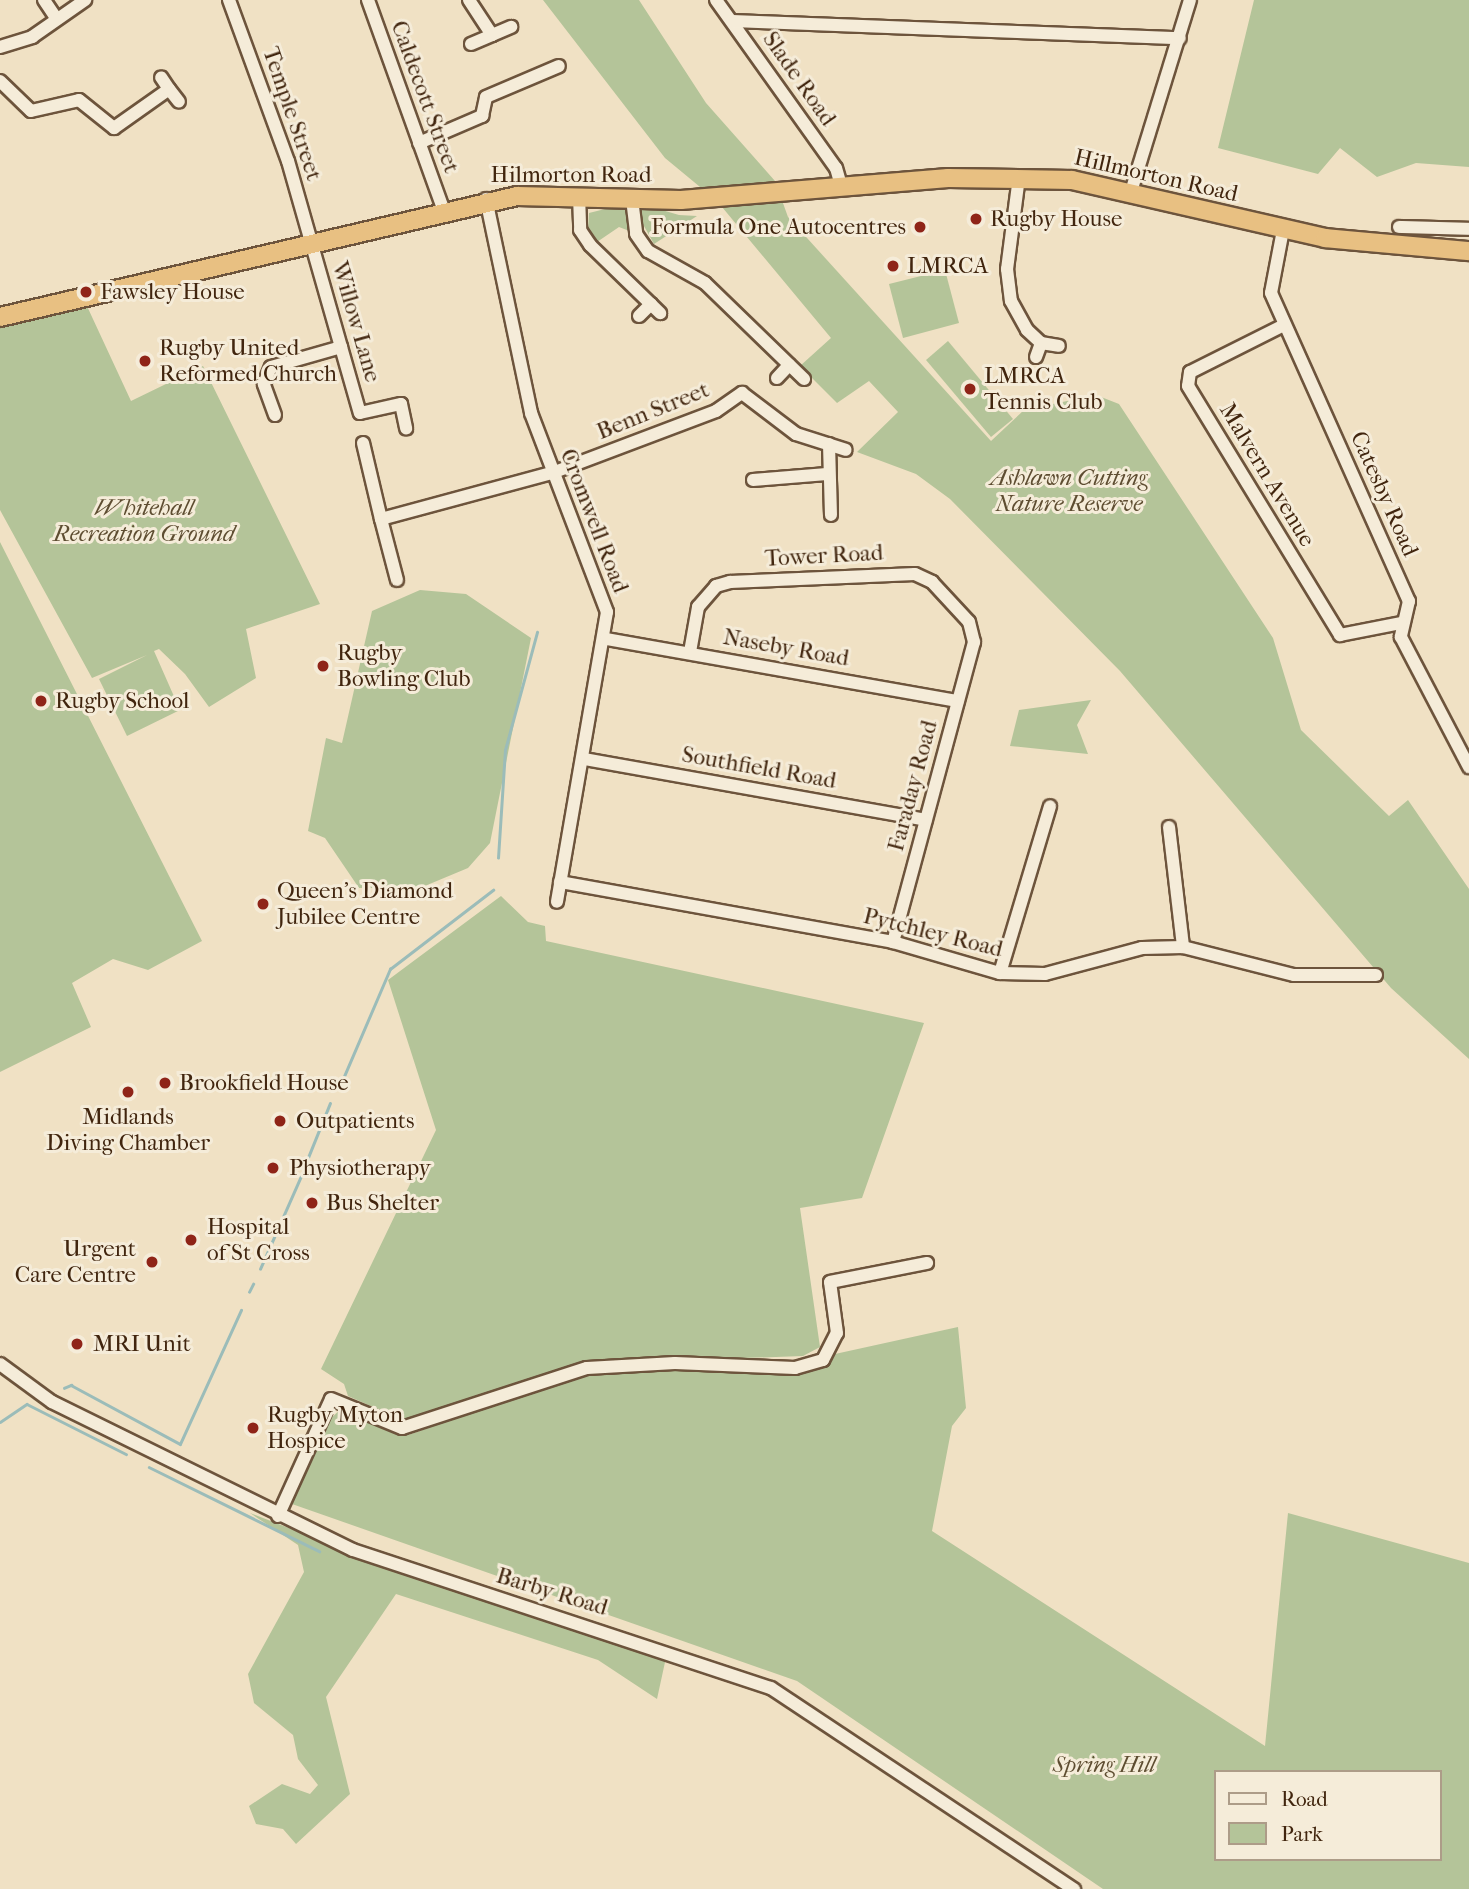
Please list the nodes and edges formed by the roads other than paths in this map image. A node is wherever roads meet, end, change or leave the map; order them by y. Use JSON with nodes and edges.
{"nodes":[{"id":1,"x":44,"y":0,"type":"edge"},
{"id":2,"x":85,"y":0,"type":"edge"},
{"id":3,"x":229,"y":0,"type":"edge"},
{"id":4,"x":368,"y":0,"type":"edge"},
{"id":5,"x":469,"y":0,"type":"edge"},
{"id":6,"x":716,"y":0,"type":"edge"},
{"id":7,"x":1190,"y":0,"type":"edge"},
{"id":8,"x":57,"y":19,"type":"junction"},
{"id":9,"x":732,"y":21,"type":"junction"},
{"id":10,"x":510,"y":27,"type":"dead end"},
{"id":11,"x":492,"y":35,"type":"junction"},
{"id":12,"x":1180,"y":38,"type":"junction"},
{"id":13,"x":471,"y":44,"type":"dead end"},
{"id":14,"x":0,"y":47,"type":"edge"},
{"id":15,"x":559,"y":66,"type":"dead end"},
{"id":16,"x":160,"y":77,"type":"dead end"},
{"id":17,"x":0,"y":81,"type":"edge"},
{"id":18,"x":169,"y":89,"type":"junction"},
{"id":19,"x":179,"y":102,"type":"dead end"},
{"id":20,"x":419,"y":143,"type":"junction"},
{"id":21,"x":1019,"y":177,"type":"junction"},
{"id":22,"x":841,"y":186,"type":"junction"},
{"id":23,"x":789,"y":190,"type":"joint"},
{"id":24,"x":579,"y":195,"type":"junction"},
{"id":25,"x":1130,"y":195,"type":"junction"},
{"id":26,"x":486,"y":199,"type":"junction"},
{"id":27,"x":632,"y":199,"type":"junction"},
{"id":28,"x":443,"y":208,"type":"junction"},
{"id":29,"x":1399,"y":227,"type":"dead end"},
{"id":30,"x":1469,"y":229,"type":"edge"},
{"id":31,"x":1283,"y":230,"type":"junction"},
{"id":32,"x":312,"y":243,"type":"junction"},
{"id":33,"x":1469,"y":251,"type":"edge"},
{"id":34,"x":639,"y":316,"type":"dead end"},
{"id":35,"x":0,"y":317,"type":"edge"},
{"id":36,"x":1284,"y":325,"type":"junction"},
{"id":37,"x":1041,"y":343,"type":"junction"},
{"id":38,"x":1059,"y":346,"type":"dead end"},
{"id":39,"x":341,"y":347,"type":"junction"},
{"id":40,"x":1036,"y":357,"type":"dead end"},
{"id":41,"x":804,"y":379,"type":"dead end"},
{"id":42,"x":275,"y":415,"type":"dead end"},
{"id":43,"x":407,"y":428,"type":"dead end"},
{"id":44,"x":363,"y":443,"type":"dead end"},
{"id":45,"x":829,"y":444,"type":"junction"},
{"id":46,"x":846,"y":450,"type":"dead end"},
{"id":47,"x":552,"y":473,"type":"junction"},
{"id":48,"x":827,"y":474,"type":"junction"},
{"id":49,"x":753,"y":480,"type":"dead end"},
{"id":50,"x":831,"y":515,"type":"dead end"},
{"id":51,"x":381,"y":519,"type":"junction"},
{"id":52,"x":397,"y":580,"type":"dead end"},
{"id":53,"x":1401,"y":624,"type":"junction"},
{"id":54,"x":606,"y":639,"type":"junction"},
{"id":55,"x":974,"y":642,"type":"joint"},
{"id":56,"x":691,"y":652,"type":"junction"},
{"id":57,"x":958,"y":701,"type":"junction"},
{"id":58,"x":584,"y":759,"type":"junction"},
{"id":59,"x":1469,"y":768,"type":"edge"},
{"id":60,"x":1049,"y":806,"type":"dead end"},
{"id":61,"x":926,"y":820,"type":"junction"},
{"id":62,"x":1169,"y":827,"type":"dead end"},
{"id":63,"x":561,"y":882,"type":"junction"},
{"id":64,"x":557,"y":902,"type":"dead end"},
{"id":65,"x":893,"y":942,"type":"junction"},
{"id":66,"x":1183,"y":947,"type":"junction"},
{"id":67,"x":1000,"y":973,"type":"junction"},
{"id":68,"x":1376,"y":975,"type":"dead end"},
{"id":69,"x":928,"y":1263,"type":"dead end"},
{"id":70,"x":0,"y":1364,"type":"edge"},
{"id":71,"x":278,"y":1516,"type":"junction"},
{"id":72,"x":1074,"y":1889,"type":"edge"}],
"edges":[{"from":1,"to":8,"type":"street"},
{"from":2,"to":8,"type":"street"},
{"from":3,"to":32,"type":"street","name":"Temple Street"},
{"from":4,"to":20,"type":"street","name":"Caldecott Street"},
{"from":5,"to":11,"type":"street"},
{"from":6,"to":9,"type":"street","name":"Slade Road"},
{"from":7,"to":12,"type":"street"},
{"from":8,"to":14,"type":"street"},
{"from":9,"to":12,"type":"street"},
{"from":9,"to":22,"type":"street","name":"Slade Road"},
{"from":10,"to":11,"type":"street"},
{"from":11,"to":13,"type":"street"},
{"from":12,"to":25,"type":"street"},
{"from":15,"to":20,"type":"street"},
{"from":16,"to":18,"type":"street"},
{"from":17,"to":18,"type":"street"},
{"from":18,"to":19,"type":"street"},
{"from":20,"to":28,"type":"street","name":"Caldecott Street"},
{"from":21,"to":22,"type":"highway","name":"Hillmorton Road"},
{"from":21,"to":25,"type":"highway","name":"Hillmorton Road"},
{"from":21,"to":37,"type":"street"},
{"from":22,"to":23,"type":"highway","name":"Hillmorton Road"},
{"from":23,"to":27,"type":"highway","name":"Hilmorton Road"},
{"from":24,"to":26,"type":"highway","name":"Hilmorton Road"},
{"from":24,"to":27,"type":"highway","name":"Hilmorton Road"},
{"from":24,"to":34,"type":"street"},
{"from":25,"to":31,"type":"highway","name":"Hillmorton Road"},
{"from":26,"to":28,"type":"highway","name":"Hilmorton Road"},
{"from":26,"to":47,"type":"street","name":"Cromwell Road"},
{"from":27,"to":41,"type":"street"},
{"from":28,"to":32,"type":"highway","name":"Hilmorton Road"},
{"from":29,"to":30,"type":"street"},
{"from":31,"to":33,"type":"highway","name":"Hillmorton Road"},
{"from":31,"to":36,"type":"street","name":"Catesby Road"},
{"from":32,"to":35,"type":"highway","name":"Hilmorton Road"},
{"from":32,"to":39,"type":"street","name":"Willow Lane"},
{"from":36,"to":53,"type":"street","name":"Catesby Road"},
{"from":36,"to":53,"type":"street","name":"Malvern Avenue"},
{"from":37,"to":38,"type":"street"},
{"from":37,"to":40,"type":"street"},
{"from":39,"to":42,"type":"street"},
{"from":39,"to":43,"type":"street","name":"Willow Lane"},
{"from":44,"to":51,"type":"street"},
{"from":45,"to":46,"type":"street"},
{"from":45,"to":47,"type":"street","name":"Benn Street"},
{"from":45,"to":48,"type":"street"},
{"from":47,"to":51,"type":"street","name":"Benn Street"},
{"from":47,"to":54,"type":"street","name":"Cromwell Road"},
{"from":48,"to":49,"type":"street"},
{"from":48,"to":50,"type":"street"},
{"from":51,"to":52,"type":"street"},
{"from":53,"to":59,"type":"street","name":"Catesby Road"},
{"from":54,"to":56,"type":"street","name":"Naseby Road"},
{"from":54,"to":58,"type":"street","name":"Cromwell Road"},
{"from":55,"to":56,"type":"street","name":"Tower Road"},
{"from":55,"to":57,"type":"street","name":"Faraday Road"},
{"from":56,"to":57,"type":"street","name":"Naseby Road"},
{"from":57,"to":61,"type":"street","name":"Faraday Road"},
{"from":58,"to":61,"type":"street","name":"Southfield Road"},
{"from":58,"to":63,"type":"street","name":"Cromwell Road"},
{"from":60,"to":67,"type":"street"},
{"from":61,"to":65,"type":"street","name":"Faraday Road"},
{"from":62,"to":66,"type":"street"},
{"from":63,"to":64,"type":"street","name":"Cromwell Road"},
{"from":63,"to":65,"type":"street","name":"Pytchley Road"},
{"from":65,"to":67,"type":"street","name":"Pytchley Road"},
{"from":66,"to":67,"type":"street","name":"Pytchley Road"},
{"from":66,"to":68,"type":"street","name":"Pytchley Road"},
{"from":69,"to":71,"type":"street"},
{"from":70,"to":71,"type":"street","name":"Barby Road"},
{"from":71,"to":72,"type":"street","name":"Barby Road"}]}
